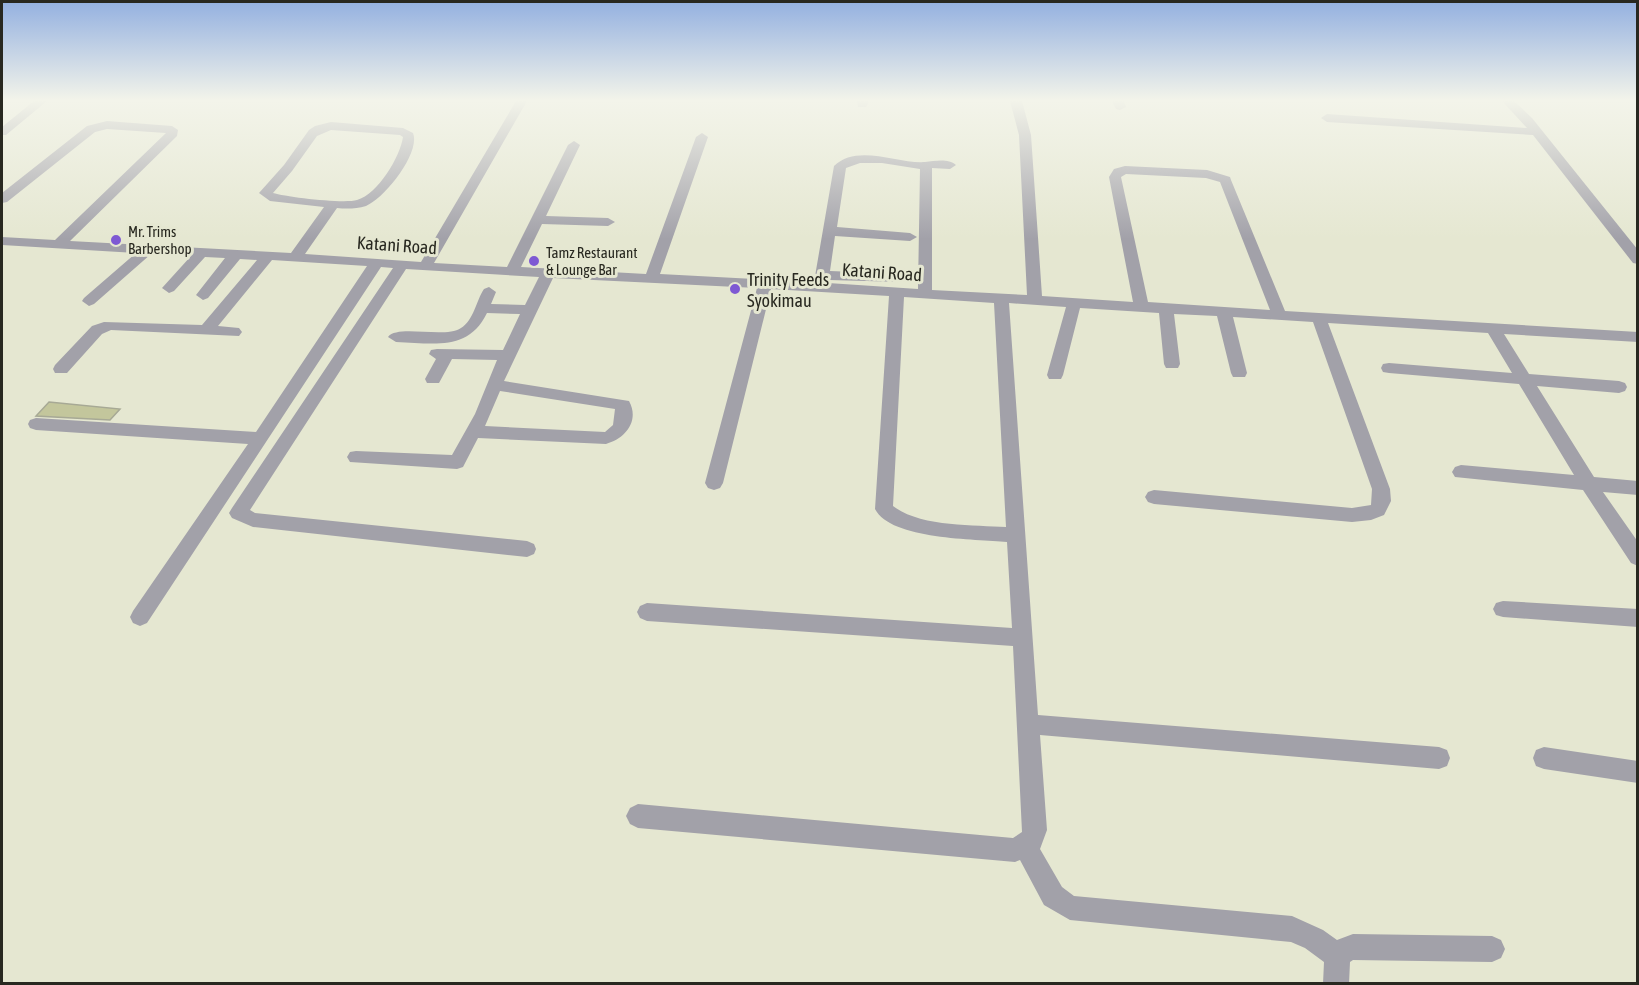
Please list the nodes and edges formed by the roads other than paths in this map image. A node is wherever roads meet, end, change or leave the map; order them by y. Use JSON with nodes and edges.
{"nodes":[{"id":1,"x":68,"y":147,"type":"edge"},
{"id":2,"x":159,"y":147,"type":"edge"},
{"id":3,"x":303,"y":147,"type":"edge"},
{"id":4,"x":409,"y":147,"type":"edge"},
{"id":5,"x":495,"y":147,"type":"edge"},
{"id":6,"x":573,"y":147,"type":"edge"},
{"id":7,"x":698,"y":147,"type":"edge"},
{"id":8,"x":1026,"y":147,"type":"edge"},
{"id":9,"x":1548,"y":147,"type":"edge"},
{"id":10,"x":950,"y":165,"type":"dead end"},
{"id":11,"x":926,"y":166,"type":"junction"},
{"id":12,"x":2,"y":199,"type":"edge"},
{"id":13,"x":333,"y":204,"type":"junction"},
{"id":14,"x":537,"y":220,"type":"junction"},
{"id":15,"x":608,"y":222,"type":"dead end"},
{"id":16,"x":830,"y":231,"type":"junction"},
{"id":17,"x":910,"y":237,"type":"dead end"},
{"id":18,"x":2,"y":241,"type":"edge"},
{"id":19,"x":58,"y":245,"type":"junction"},
{"id":20,"x":147,"y":250,"type":"junction"},
{"id":21,"x":201,"y":253,"type":"junction"},
{"id":22,"x":235,"y":255,"type":"junction"},
{"id":23,"x":267,"y":257,"type":"junction"},
{"id":24,"x":294,"y":259,"type":"junction"},
{"id":25,"x":1638,"y":260,"type":"edge"},
{"id":26,"x":377,"y":262,"type":"junction"},
{"id":27,"x":402,"y":265,"type":"junction"},
{"id":28,"x":425,"y":267,"type":"junction"},
{"id":29,"x":512,"y":271,"type":"junction"},
{"id":30,"x":548,"y":273,"type":"junction"},
{"id":31,"x":651,"y":279,"type":"junction"},
{"id":32,"x":821,"y":281,"type":"junction"},
{"id":33,"x":765,"y":284,"type":"junction"},
{"id":34,"x":900,"y":286,"type":"junction"},
{"id":35,"x":169,"y":288,"type":"dead end"},
{"id":36,"x":489,"y":292,"type":"dead end"},
{"id":37,"x":203,"y":295,"type":"dead end"},
{"id":38,"x":925,"y":295,"type":"junction"},
{"id":39,"x":1001,"y":298,"type":"junction"},
{"id":40,"x":1035,"y":300,"type":"junction"},
{"id":41,"x":89,"y":301,"type":"dead end"},
{"id":42,"x":1074,"y":303,"type":"junction"},
{"id":43,"x":1141,"y":307,"type":"junction"},
{"id":44,"x":481,"y":308,"type":"junction"},
{"id":45,"x":1166,"y":309,"type":"junction"},
{"id":46,"x":530,"y":310,"type":"junction"},
{"id":47,"x":1224,"y":313,"type":"junction"},
{"id":48,"x":1280,"y":316,"type":"junction"},
{"id":49,"x":1319,"y":319,"type":"junction"},
{"id":50,"x":1493,"y":328,"type":"junction"},
{"id":51,"x":206,"y":330,"type":"junction"},
{"id":52,"x":234,"y":332,"type":"dead end"},
{"id":53,"x":396,"y":337,"type":"dead end"},
{"id":54,"x":1638,"y":337,"type":"edge"},
{"id":55,"x":507,"y":355,"type":"junction"},
{"id":56,"x":1172,"y":364,"type":"dead end"},
{"id":57,"x":1389,"y":368,"type":"dead end"},
{"id":58,"x":61,"y":369,"type":"dead end"},
{"id":59,"x":1239,"y":373,"type":"dead end"},
{"id":60,"x":1055,"y":375,"type":"dead end"},
{"id":61,"x":433,"y":379,"type":"dead end"},
{"id":62,"x":1525,"y":380,"type":"junction"},
{"id":63,"x":494,"y":385,"type":"junction"},
{"id":64,"x":1619,"y":387,"type":"dead end"},
{"id":65,"x":36,"y":424,"type":"dead end"},
{"id":66,"x":474,"y":432,"type":"junction"},
{"id":67,"x":261,"y":439,"type":"junction"},
{"id":68,"x":356,"y":457,"type":"dead end"},
{"id":69,"x":1461,"y":472,"type":"dead end"},
{"id":70,"x":714,"y":483,"type":"dead end"},
{"id":71,"x":1588,"y":483,"type":"junction"},
{"id":72,"x":1638,"y":488,"type":"edge"},
{"id":73,"x":1154,"y":497,"type":"dead end"},
{"id":74,"x":1017,"y":535,"type":"junction"},
{"id":75,"x":527,"y":549,"type":"dead end"},
{"id":76,"x":1638,"y":558,"type":"edge"},
{"id":77,"x":1503,"y":609,"type":"dead end"},
{"id":78,"x":647,"y":612,"type":"dead end"},
{"id":79,"x":140,"y":617,"type":"dead end"},
{"id":80,"x":1638,"y":618,"type":"edge"},
{"id":81,"x":1023,"y":638,"type":"junction"},
{"id":82,"x":1029,"y":724,"type":"junction"},
{"id":83,"x":1439,"y":758,"type":"dead end"},
{"id":84,"x":1544,"y":758,"type":"dead end"},
{"id":85,"x":1638,"y":772,"type":"edge"},
{"id":86,"x":638,"y":816,"type":"dead end"},
{"id":87,"x":1025,"y":846,"type":"junction"},
{"id":88,"x":1492,"y":949,"type":"dead end"},
{"id":89,"x":1337,"y":956,"type":"junction"},
{"id":90,"x":1336,"y":984,"type":"edge"}],
"edges":[{"from":1,"to":12,"type":"street"},
{"from":2,"to":19,"type":"street"},
{"from":3,"to":13,"type":"street"},
{"from":4,"to":13,"type":"street"},
{"from":5,"to":28,"type":"street"},
{"from":6,"to":14,"type":"street"},
{"from":7,"to":31,"type":"street"},
{"from":8,"to":40,"type":"street"},
{"from":9,"to":25,"type":"street"},
{"from":10,"to":11,"type":"street"},
{"from":11,"to":16,"type":"street"},
{"from":11,"to":38,"type":"street"},
{"from":13,"to":24,"type":"street"},
{"from":14,"to":15,"type":"street"},
{"from":14,"to":29,"type":"street"},
{"from":16,"to":17,"type":"street"},
{"from":16,"to":32,"type":"street"},
{"from":18,"to":19,"type":"street","name":"Katani Road"},
{"from":19,"to":20,"type":"street","name":"Katani Road"},
{"from":20,"to":21,"type":"street","name":"Katani Road"},
{"from":20,"to":41,"type":"street"},
{"from":21,"to":22,"type":"street","name":"Katani Road"},
{"from":21,"to":35,"type":"street"},
{"from":22,"to":23,"type":"street","name":"Katani Road"},
{"from":22,"to":37,"type":"street"},
{"from":23,"to":24,"type":"street","name":"Katani Road"},
{"from":23,"to":51,"type":"street"},
{"from":24,"to":26,"type":"street","name":"Katani Road"},
{"from":26,"to":27,"type":"street","name":"Katani Road"},
{"from":26,"to":67,"type":"street"},
{"from":27,"to":28,"type":"street","name":"Katani Road"},
{"from":27,"to":75,"type":"street"},
{"from":28,"to":29,"type":"street","name":"Katani Road"},
{"from":29,"to":30,"type":"street","name":"Katani Road"},
{"from":30,"to":31,"type":"street","name":"Katani Road"},
{"from":30,"to":46,"type":"street"},
{"from":31,"to":33,"type":"street","name":"Katani Road"},
{"from":32,"to":33,"type":"street","name":"Katani Road"},
{"from":32,"to":34,"type":"street","name":"Katani Road"},
{"from":33,"to":70,"type":"street"},
{"from":34,"to":38,"type":"street","name":"Katani Road"},
{"from":34,"to":74,"type":"street"},
{"from":36,"to":44,"type":"street"},
{"from":38,"to":39,"type":"street","name":"Katani Road"},
{"from":39,"to":40,"type":"street","name":"Katani Road"},
{"from":39,"to":74,"type":"street"},
{"from":40,"to":42,"type":"street","name":"Katani Road"},
{"from":42,"to":43,"type":"street","name":"Katani Road"},
{"from":42,"to":60,"type":"street"},
{"from":43,"to":45,"type":"street","name":"Katani Road"},
{"from":43,"to":48,"type":"street"},
{"from":44,"to":46,"type":"street"},
{"from":44,"to":53,"type":"street"},
{"from":45,"to":47,"type":"street","name":"Katani Road"},
{"from":45,"to":56,"type":"street"},
{"from":46,"to":55,"type":"street"},
{"from":47,"to":48,"type":"street","name":"Katani Road"},
{"from":47,"to":59,"type":"street"},
{"from":48,"to":49,"type":"street","name":"Katani Road"},
{"from":49,"to":50,"type":"street","name":"Katani Road"},
{"from":49,"to":73,"type":"street"},
{"from":50,"to":54,"type":"street","name":"Katani Road"},
{"from":50,"to":62,"type":"street"},
{"from":51,"to":52,"type":"street"},
{"from":51,"to":58,"type":"street"},
{"from":55,"to":61,"type":"street"},
{"from":55,"to":63,"type":"street"},
{"from":57,"to":62,"type":"street"},
{"from":62,"to":64,"type":"street"},
{"from":62,"to":71,"type":"street"},
{"from":63,"to":66,"type":"street"},
{"from":63,"to":66,"type":"street"},
{"from":65,"to":67,"type":"street"},
{"from":66,"to":68,"type":"street"},
{"from":67,"to":79,"type":"street"},
{"from":69,"to":71,"type":"street"},
{"from":71,"to":72,"type":"street"},
{"from":71,"to":76,"type":"street"},
{"from":74,"to":81,"type":"street"},
{"from":77,"to":80,"type":"street"},
{"from":78,"to":81,"type":"street"},
{"from":81,"to":82,"type":"street"},
{"from":82,"to":83,"type":"street"},
{"from":82,"to":87,"type":"street"},
{"from":84,"to":85,"type":"street"},
{"from":86,"to":87,"type":"street"},
{"from":87,"to":89,"type":"street"},
{"from":88,"to":89,"type":"street"},
{"from":89,"to":90,"type":"street"}]}
